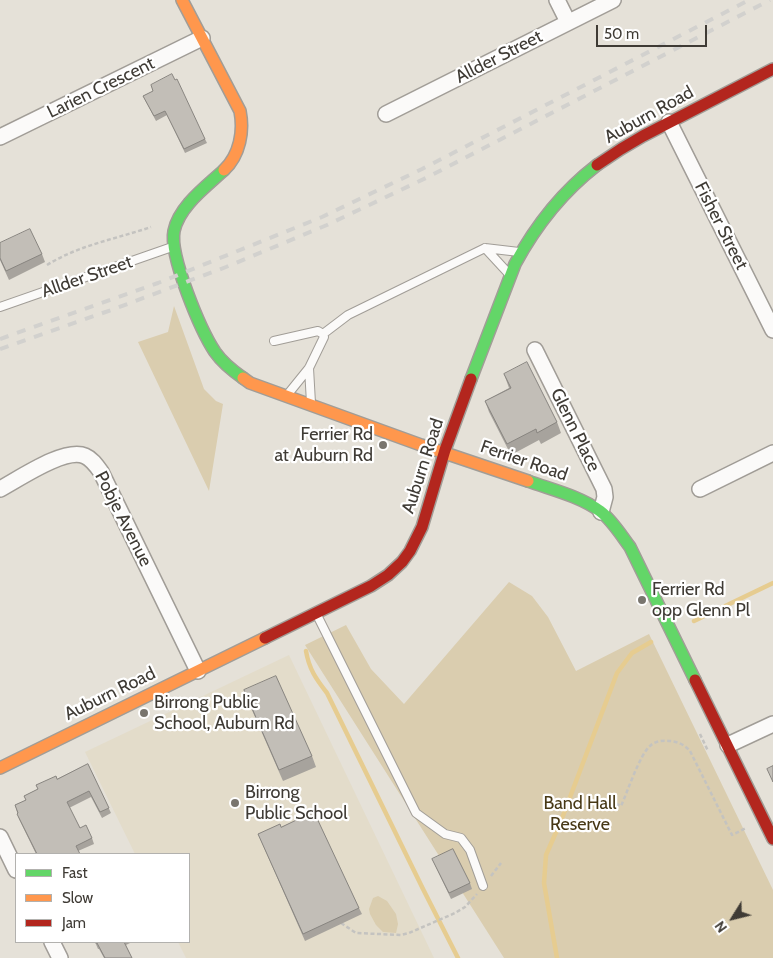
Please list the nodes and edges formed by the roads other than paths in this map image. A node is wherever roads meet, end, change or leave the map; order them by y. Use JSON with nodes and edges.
{"nodes":[{"id":1,"x":182,"y":0,"type":"edge"},
{"id":2,"x":557,"y":0,"type":"edge"},
{"id":3,"x":612,"y":0,"type":"edge"},
{"id":4,"x":568,"y":22,"type":"junction"},
{"id":5,"x":202,"y":38,"type":"junction"},
{"id":6,"x":773,"y":68,"type":"edge"},
{"id":7,"x":386,"y":114,"type":"dead end"},
{"id":8,"x":669,"y":122,"type":"junction"},
{"id":9,"x":0,"y":137,"type":"edge"},
{"id":10,"x":174,"y":247,"type":"junction"},
{"id":11,"x":484,"y":248,"type":"junction"},
{"id":12,"x":521,"y":252,"type":"junction"},
{"id":13,"x":510,"y":276,"type":"junction"},
{"id":14,"x":0,"y":307,"type":"edge"},
{"id":15,"x":773,"y":330,"type":"edge"},
{"id":16,"x":323,"y":334,"type":"junction"},
{"id":17,"x":274,"y":341,"type":"dead end"},
{"id":18,"x":535,"y":350,"type":"dead end"},
{"id":19,"x":309,"y":368,"type":"junction"},
{"id":20,"x":286,"y":396,"type":"junction"},
{"id":21,"x":311,"y":405,"type":"junction"},
{"id":22,"x":444,"y":452,"type":"junction"},
{"id":23,"x":773,"y":454,"type":"edge"},
{"id":24,"x":0,"y":489,"type":"edge"},
{"id":25,"x":700,"y":489,"type":"dead end"},
{"id":26,"x":601,"y":512,"type":"junction"},
{"id":27,"x":316,"y":614,"type":"junction"},
{"id":28,"x":198,"y":671,"type":"junction"},
{"id":29,"x":773,"y":724,"type":"edge"},
{"id":30,"x":728,"y":745,"type":"junction"},
{"id":31,"x":0,"y":768,"type":"edge"},
{"id":32,"x":0,"y":837,"type":"edge"},
{"id":33,"x":773,"y":839,"type":"edge"},
{"id":34,"x":15,"y":868,"type":"edge"},
{"id":35,"x":483,"y":886,"type":"dead end"},
{"id":36,"x":52,"y":943,"type":"edge"},
{"id":37,"x":60,"y":958,"type":"edge"}],
"edges":[{"from":1,"to":5,"type":"main road"},
{"from":2,"to":4,"type":"street"},
{"from":3,"to":4,"type":"street","name":"Allder Street"},
{"from":4,"to":7,"type":"street","name":"Allder Street"},
{"from":5,"to":9,"type":"street","name":"Larien Crescent"},
{"from":5,"to":10,"type":"main road","name":"Ferrier Road"},
{"from":6,"to":8,"type":"main road","name":"Auburn Road"},
{"from":8,"to":12,"type":"main road","name":"Auburn Road"},
{"from":8,"to":15,"type":"street","name":"Fisher Street"},
{"from":10,"to":14,"type":"lane","name":"Allder Street"},
{"from":10,"to":20,"type":"main road","name":"Ferrier Road"},
{"from":11,"to":12,"type":"lane"},
{"from":11,"to":13,"type":"lane"},
{"from":11,"to":16,"type":"lane"},
{"from":12,"to":13,"type":"main road","name":"Auburn Road"},
{"from":13,"to":22,"type":"main road","name":"Auburn Road"},
{"from":16,"to":17,"type":"lane"},
{"from":16,"to":19,"type":"lane"},
{"from":18,"to":26,"type":"street","name":"Glenn Place"},
{"from":19,"to":20,"type":"lane"},
{"from":19,"to":21,"type":"lane"},
{"from":20,"to":21,"type":"main road","name":"Ferrier Road"},
{"from":21,"to":22,"type":"main road","name":"Ferrier Road"},
{"from":22,"to":26,"type":"main road","name":"Ferrier Road"},
{"from":22,"to":27,"type":"main road","name":"Auburn Road"},
{"from":23,"to":25,"type":"street"},
{"from":24,"to":28,"type":"street","name":"Pobje Avenue"},
{"from":26,"to":30,"type":"main road","name":"Ferrier Road"},
{"from":27,"to":28,"type":"main road","name":"Auburn Road"},
{"from":27,"to":35,"type":"lane"},
{"from":28,"to":31,"type":"main road","name":"Auburn Road"},
{"from":29,"to":30,"type":"street"},
{"from":30,"to":33,"type":"main road","name":"Ferrier Road"},
{"from":32,"to":34,"type":"street"},
{"from":36,"to":37,"type":"street"}]}
